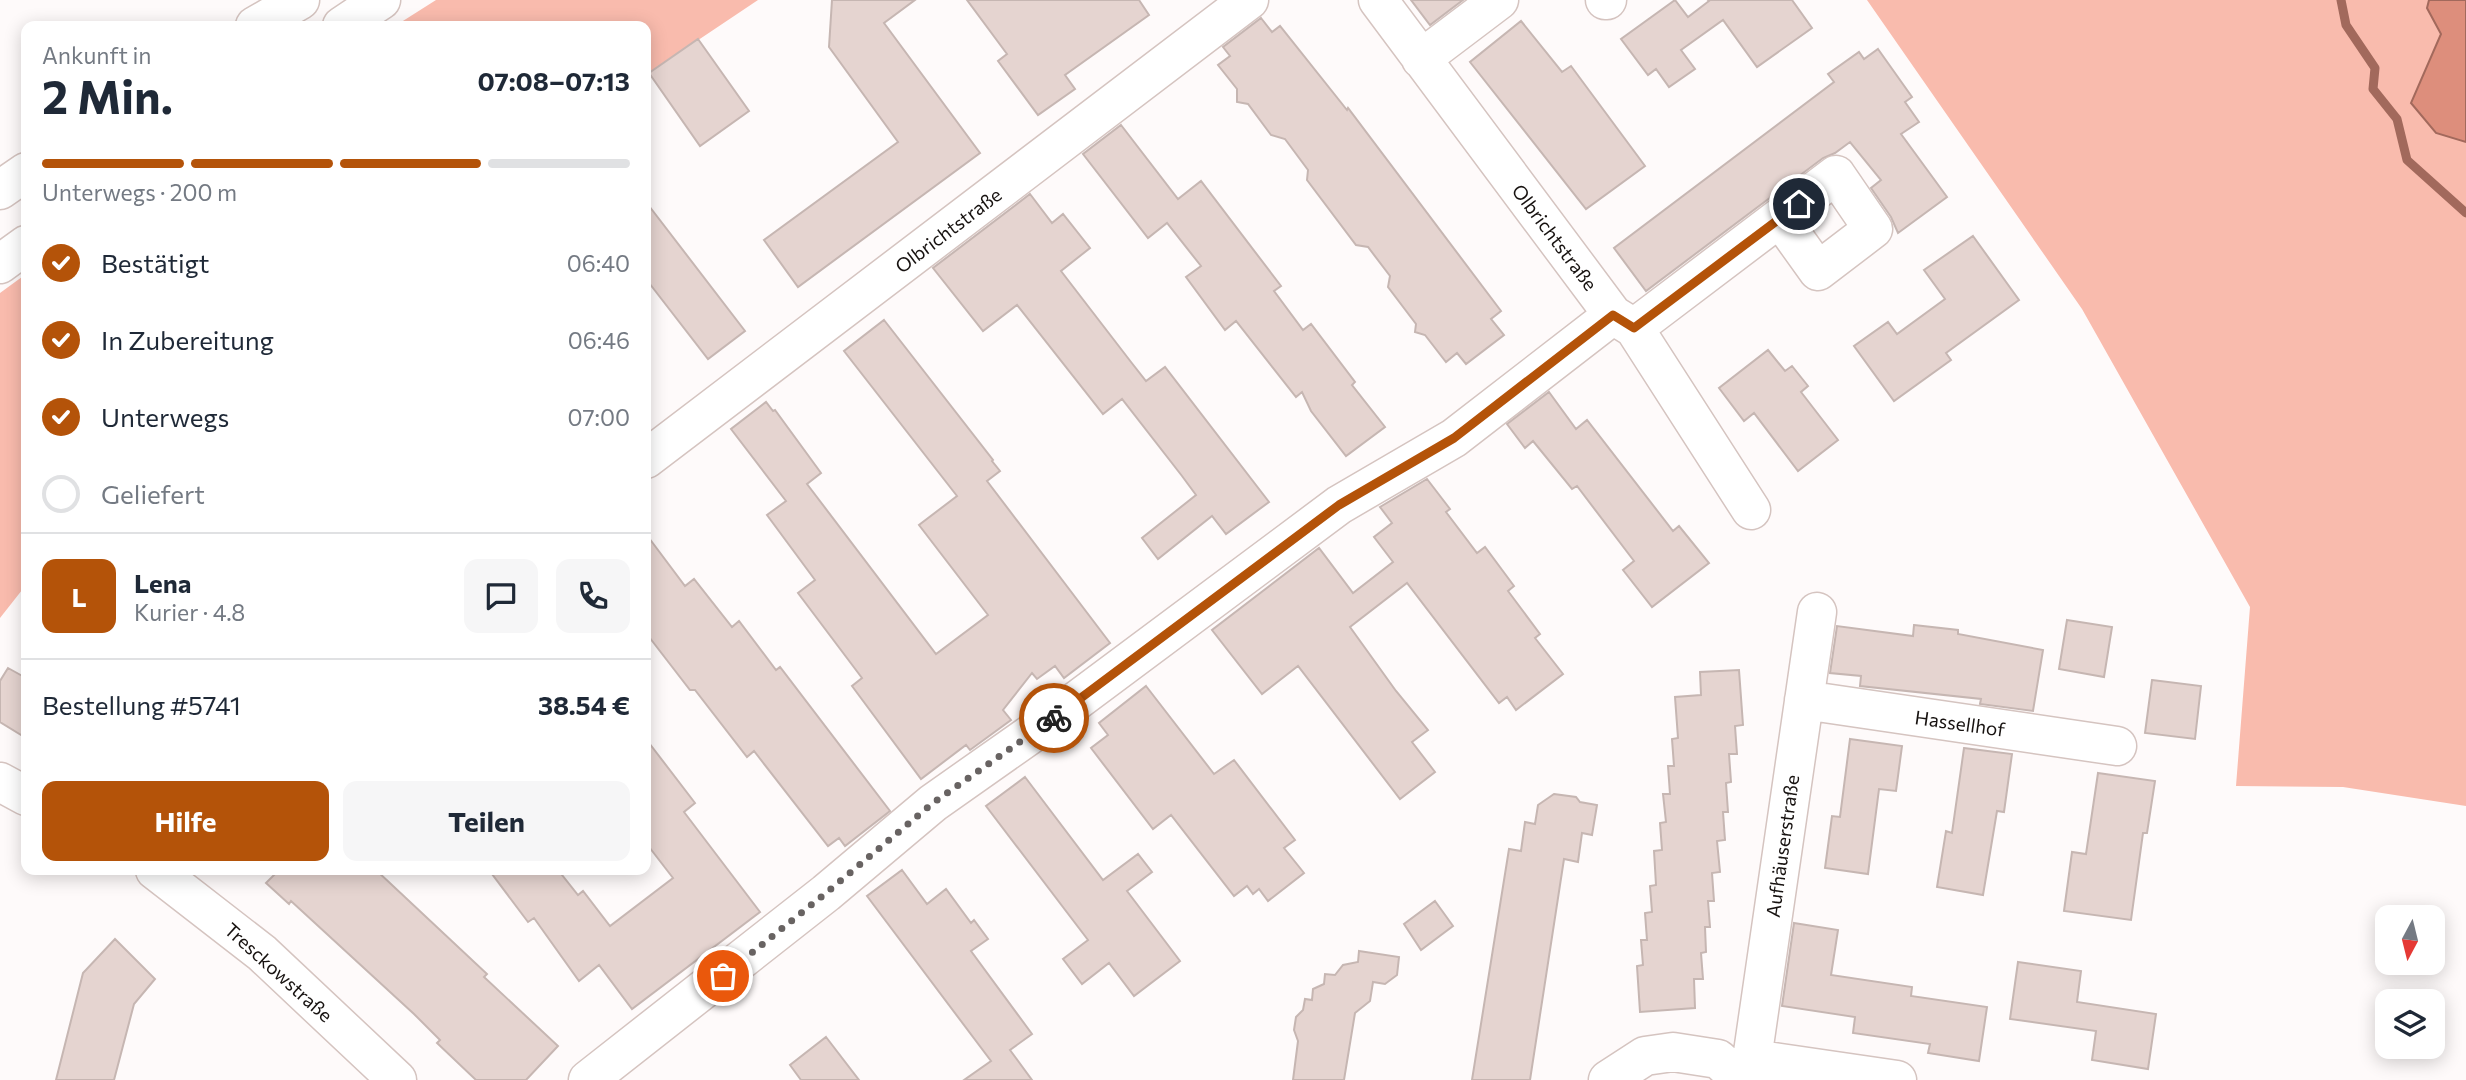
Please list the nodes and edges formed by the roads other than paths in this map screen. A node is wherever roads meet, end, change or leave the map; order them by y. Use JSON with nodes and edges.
{"nodes":[{"id":1,"x":300,"y":0,"type":"edge"},
{"id":2,"x":381,"y":0,"type":"edge"},
{"id":3,"x":1249,"y":0,"type":"edge"},
{"id":4,"x":1378,"y":0,"type":"edge"},
{"id":5,"x":1499,"y":0,"type":"edge"},
{"id":6,"x":264,"y":21,"type":"edge"},
{"id":7,"x":350,"y":21,"type":"edge"},
{"id":8,"x":1421,"y":59,"type":"junction"},
{"id":9,"x":21,"y":175,"type":"edge"},
{"id":10,"x":0,"y":190,"type":"edge"},
{"id":11,"x":1780,"y":218,"type":"dead end"},
{"id":12,"x":21,"y":249,"type":"edge"},
{"id":13,"x":0,"y":264,"type":"edge"},
{"id":14,"x":1623,"y":322,"type":"junction"},
{"id":15,"x":651,"y":455,"type":"edge"},
{"id":16,"x":1751,"y":510,"type":"dead end"},
{"id":17,"x":1817,"y":612,"type":"dead end"},
{"id":18,"x":1804,"y":700,"type":"junction"},
{"id":19,"x":2117,"y":746,"type":"dead end"},
{"id":20,"x":0,"y":782,"type":"edge"},
{"id":21,"x":21,"y":793,"type":"edge"},
{"id":22,"x":161,"y":875,"type":"edge"},
{"id":23,"x":1746,"y":1073,"type":"edge"},
{"id":24,"x":397,"y":1080,"type":"edge"},
{"id":25,"x":588,"y":1080,"type":"edge"},
{"id":26,"x":1608,"y":1080,"type":"edge"},
{"id":27,"x":1897,"y":1080,"type":"edge"}],
"edges":[{"from":1,"to":6,"type":"street"},
{"from":2,"to":7,"type":"street"},
{"from":3,"to":15,"type":"street","name":"Olbrichtstraße"},
{"from":4,"to":8,"type":"street","name":"Olbrichtstraße"},
{"from":5,"to":8,"type":"street"},
{"from":8,"to":14,"type":"street","name":"Olbrichtstraße"},
{"from":9,"to":10,"type":"street"},
{"from":11,"to":14,"type":"street"},
{"from":12,"to":13,"type":"street"},
{"from":14,"to":16,"type":"street","name":"Olbrichtstraße"},
{"from":14,"to":25,"type":"street"},
{"from":17,"to":18,"type":"street","name":"Aufhäuserstraße"},
{"from":18,"to":19,"type":"street","name":"Hassellhof"},
{"from":18,"to":23,"type":"street","name":"Aufhäuserstraße"},
{"from":20,"to":21,"type":"street"},
{"from":22,"to":24,"type":"street","name":"Tresckowstraße"},
{"from":23,"to":26,"type":"street"},
{"from":23,"to":27,"type":"street"}]}
